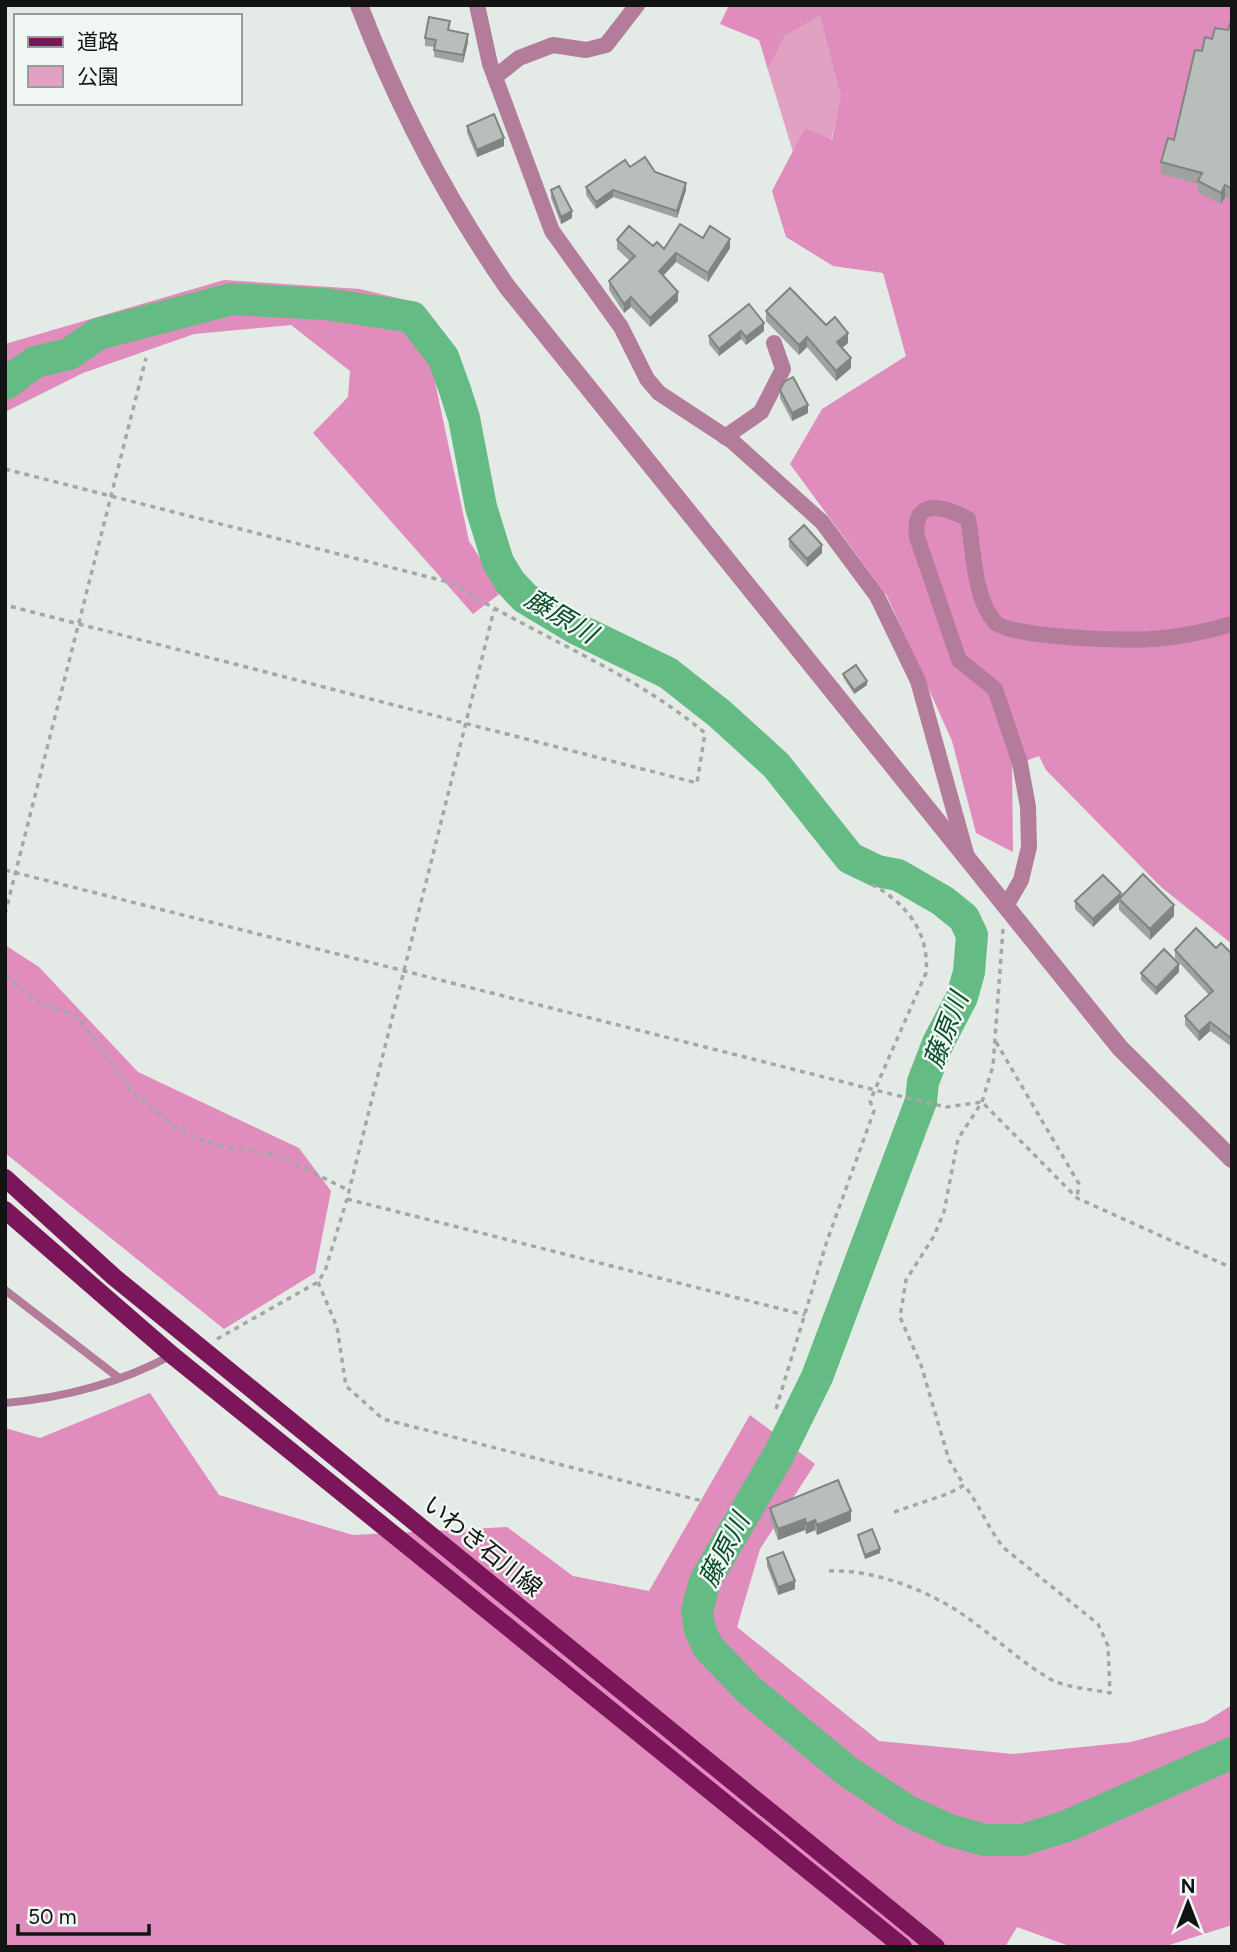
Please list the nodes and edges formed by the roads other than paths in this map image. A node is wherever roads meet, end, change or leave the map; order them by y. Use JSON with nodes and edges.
{"nodes":[{"id":1,"x":359,"y":5,"type":"edge"},
{"id":2,"x":477,"y":5,"type":"edge"},
{"id":3,"x":637,"y":5,"type":"edge"},
{"id":4,"x":495,"y":77,"type":"junction"},
{"id":5,"x":774,"y":343,"type":"dead end"},
{"id":6,"x":725,"y":437,"type":"junction"},
{"id":7,"x":1232,"y":624,"type":"edge"},
{"id":8,"x":967,"y":857,"type":"junction"},
{"id":9,"x":1006,"y":906,"type":"junction"},
{"id":10,"x":1232,"y":1159,"type":"edge"},
{"id":11,"x":5,"y":1178,"type":"edge"},
{"id":12,"x":5,"y":1210,"type":"edge"},
{"id":13,"x":5,"y":1290,"type":"edge"},
{"id":14,"x":172,"y":1355,"type":"junction"},
{"id":15,"x":119,"y":1378,"type":"junction"},
{"id":16,"x":5,"y":1404,"type":"edge"},
{"id":17,"x":903,"y":1947,"type":"edge"},
{"id":18,"x":936,"y":1947,"type":"edge"}],
"edges":[{"from":1,"to":8,"type":"street"},
{"from":2,"to":4,"type":"street"},
{"from":3,"to":4,"type":"street"},
{"from":4,"to":6,"type":"street"},
{"from":5,"to":6,"type":"street"},
{"from":6,"to":8,"type":"street"},
{"from":7,"to":9,"type":"street"},
{"from":8,"to":9,"type":"street"},
{"from":9,"to":10,"type":"street"},
{"from":11,"to":18,"type":"main road","name":"いわき石川線"},
{"from":12,"to":14,"type":"main road","name":"いわき石川線"},
{"from":13,"to":15,"type":"lane"},
{"from":14,"to":15,"type":"lane"},
{"from":14,"to":17,"type":"main road","name":"いわき石川線"},
{"from":15,"to":16,"type":"lane"}]}
